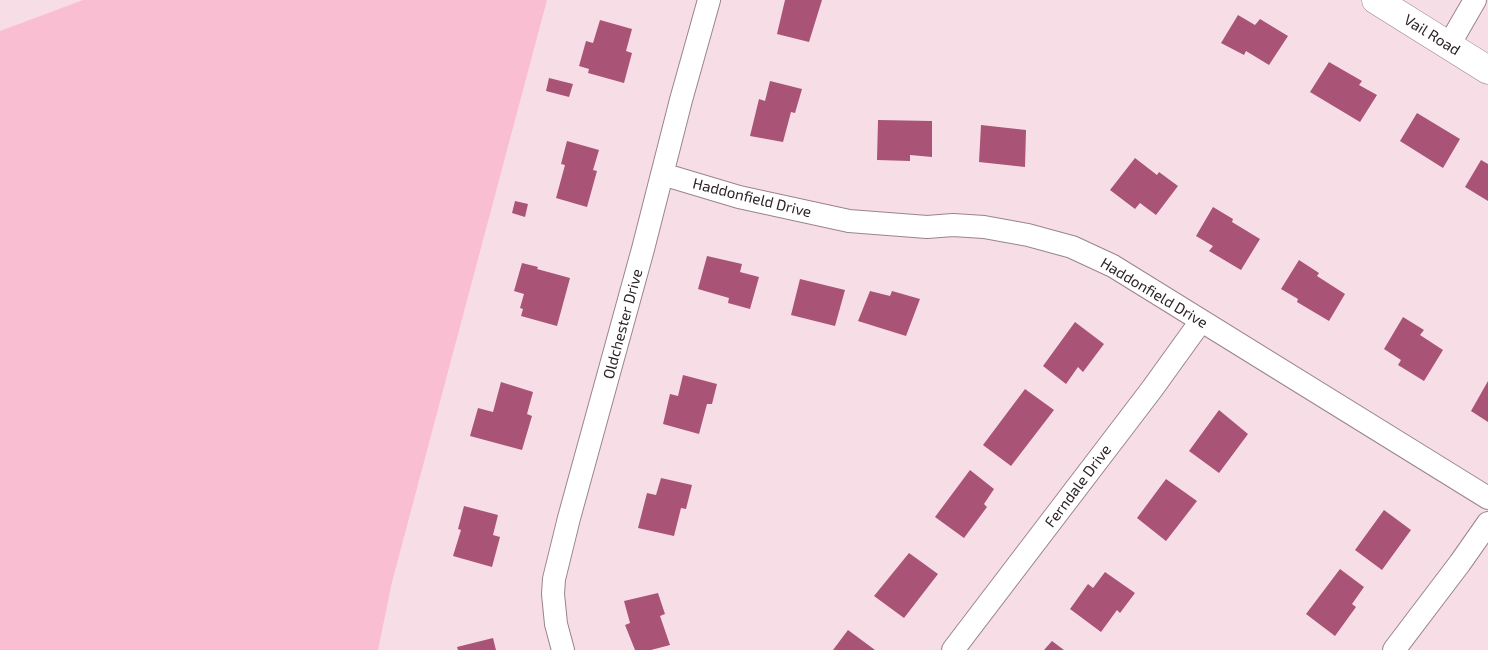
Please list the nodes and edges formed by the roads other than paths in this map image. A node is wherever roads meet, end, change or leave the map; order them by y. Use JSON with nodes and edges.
{"nodes":[{"id":1,"x":709,"y":0,"type":"edge"},
{"id":2,"x":1376,"y":0,"type":"edge"},
{"id":3,"x":1475,"y":0,"type":"edge"},
{"id":4,"x":1449,"y":45,"type":"junction"},
{"id":5,"x":1488,"y":70,"type":"edge"},
{"id":6,"x":662,"y":174,"type":"junction"},
{"id":7,"x":1201,"y":321,"type":"junction"},
{"id":8,"x":1488,"y":498,"type":"edge"},
{"id":9,"x":1488,"y":523,"type":"edge"},
{"id":10,"x":563,"y":650,"type":"edge"},
{"id":11,"x":953,"y":650,"type":"edge"},
{"id":12,"x":1394,"y":650,"type":"edge"}],
"edges":[{"from":1,"to":6,"type":"street","name":"Oldchester Drive"},
{"from":2,"to":4,"type":"street","name":"Vail Road"},
{"from":3,"to":4,"type":"street"},
{"from":4,"to":5,"type":"street","name":"Vail Road"},
{"from":6,"to":7,"type":"street","name":"Haddonfield Drive"},
{"from":6,"to":10,"type":"street","name":"Oldchester Drive"},
{"from":7,"to":8,"type":"street","name":"Haddonfield Drive"},
{"from":7,"to":11,"type":"street","name":"Ferndale Drive"},
{"from":9,"to":12,"type":"street"}]}
